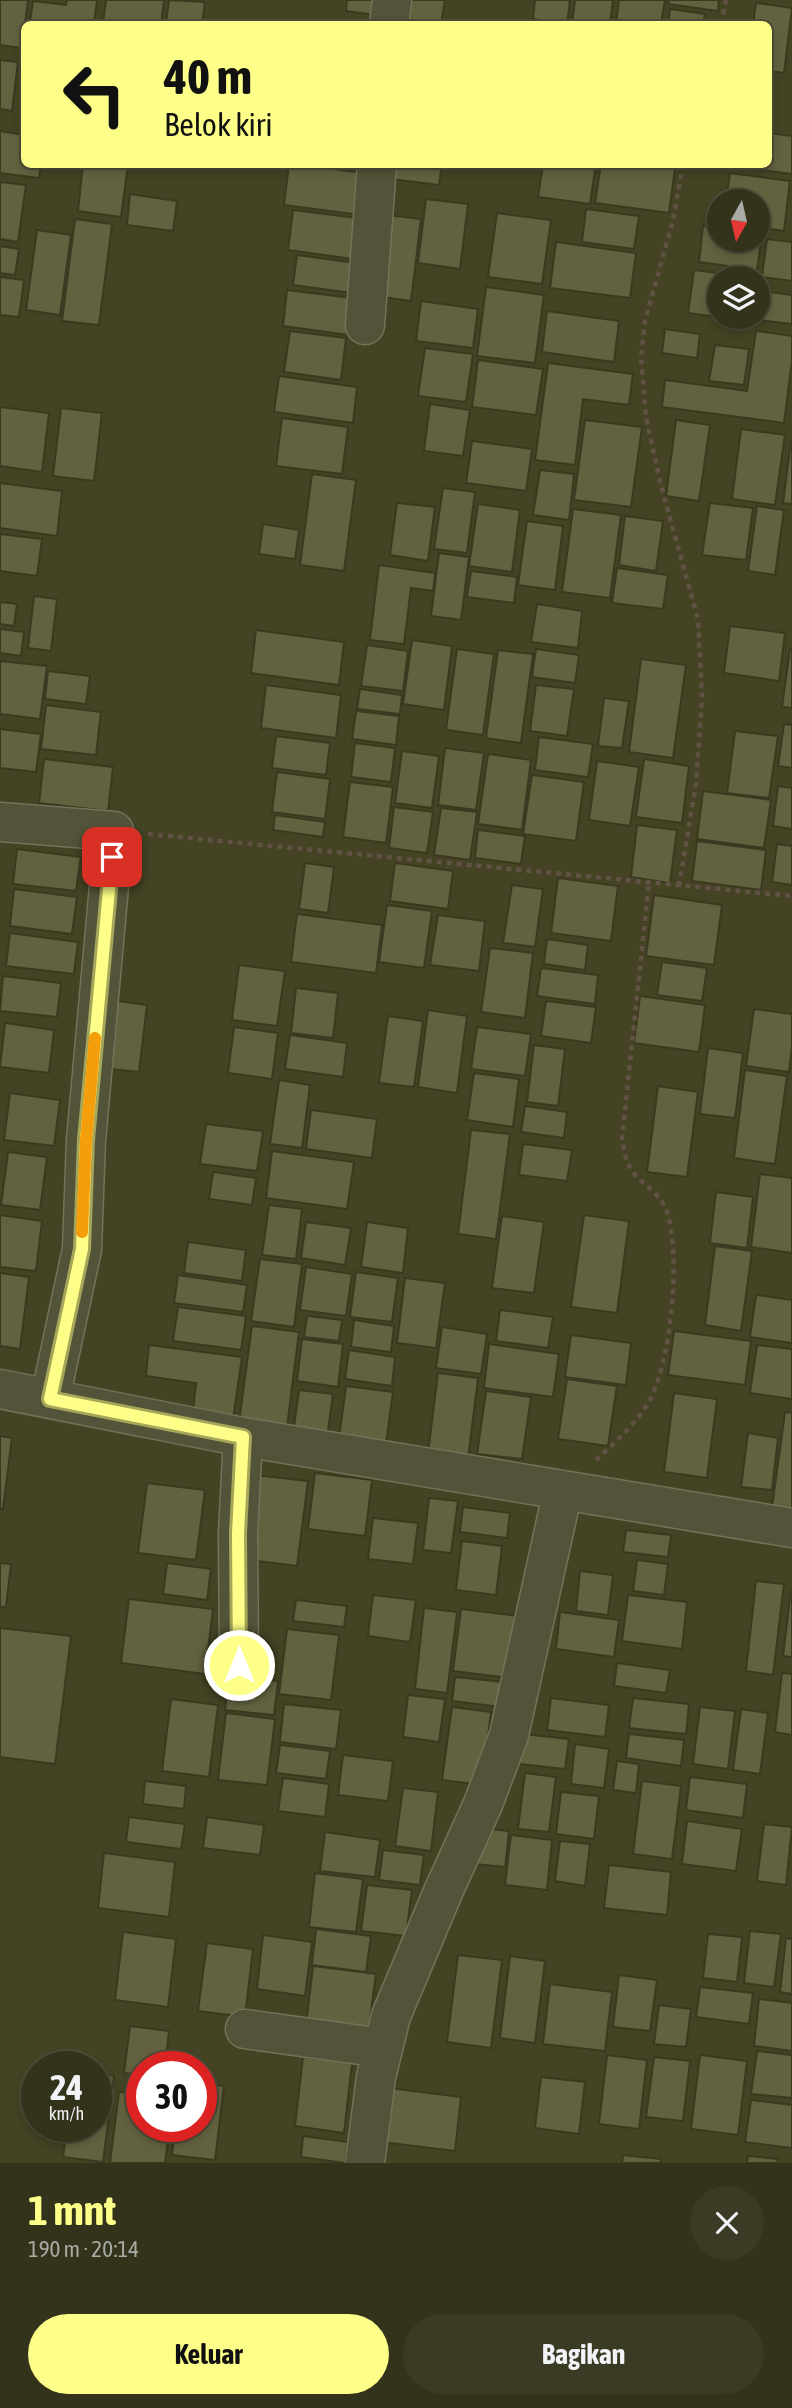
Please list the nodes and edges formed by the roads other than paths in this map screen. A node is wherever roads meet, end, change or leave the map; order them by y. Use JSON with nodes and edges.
{"nodes":[{"id":1,"x":392,"y":0,"type":"edge"},
{"id":2,"x":388,"y":21,"type":"edge"},
{"id":3,"x":377,"y":168,"type":"edge"},
{"id":4,"x":365,"y":325,"type":"dead end"},
{"id":5,"x":0,"y":822,"type":"edge"},
{"id":6,"x":0,"y":1389,"type":"edge"},
{"id":7,"x":50,"y":1399,"type":"junction"},
{"id":8,"x":243,"y":1437,"type":"junction"},
{"id":9,"x":563,"y":1490,"type":"junction"},
{"id":10,"x":792,"y":1528,"type":"edge"},
{"id":11,"x":239,"y":1665,"type":"dead end"},
{"id":12,"x":245,"y":2029,"type":"dead end"},
{"id":13,"x":383,"y":2048,"type":"junction"},
{"id":14,"x":365,"y":2163,"type":"edge"}],
"edges":[{"from":1,"to":2,"type":"street"},
{"from":3,"to":4,"type":"street"},
{"from":5,"to":7,"type":"street"},
{"from":6,"to":7,"type":"street"},
{"from":7,"to":8,"type":"street"},
{"from":8,"to":9,"type":"street"},
{"from":8,"to":11,"type":"street"},
{"from":9,"to":10,"type":"street"},
{"from":9,"to":13,"type":"street"},
{"from":12,"to":13,"type":"street"},
{"from":13,"to":14,"type":"street"}]}
